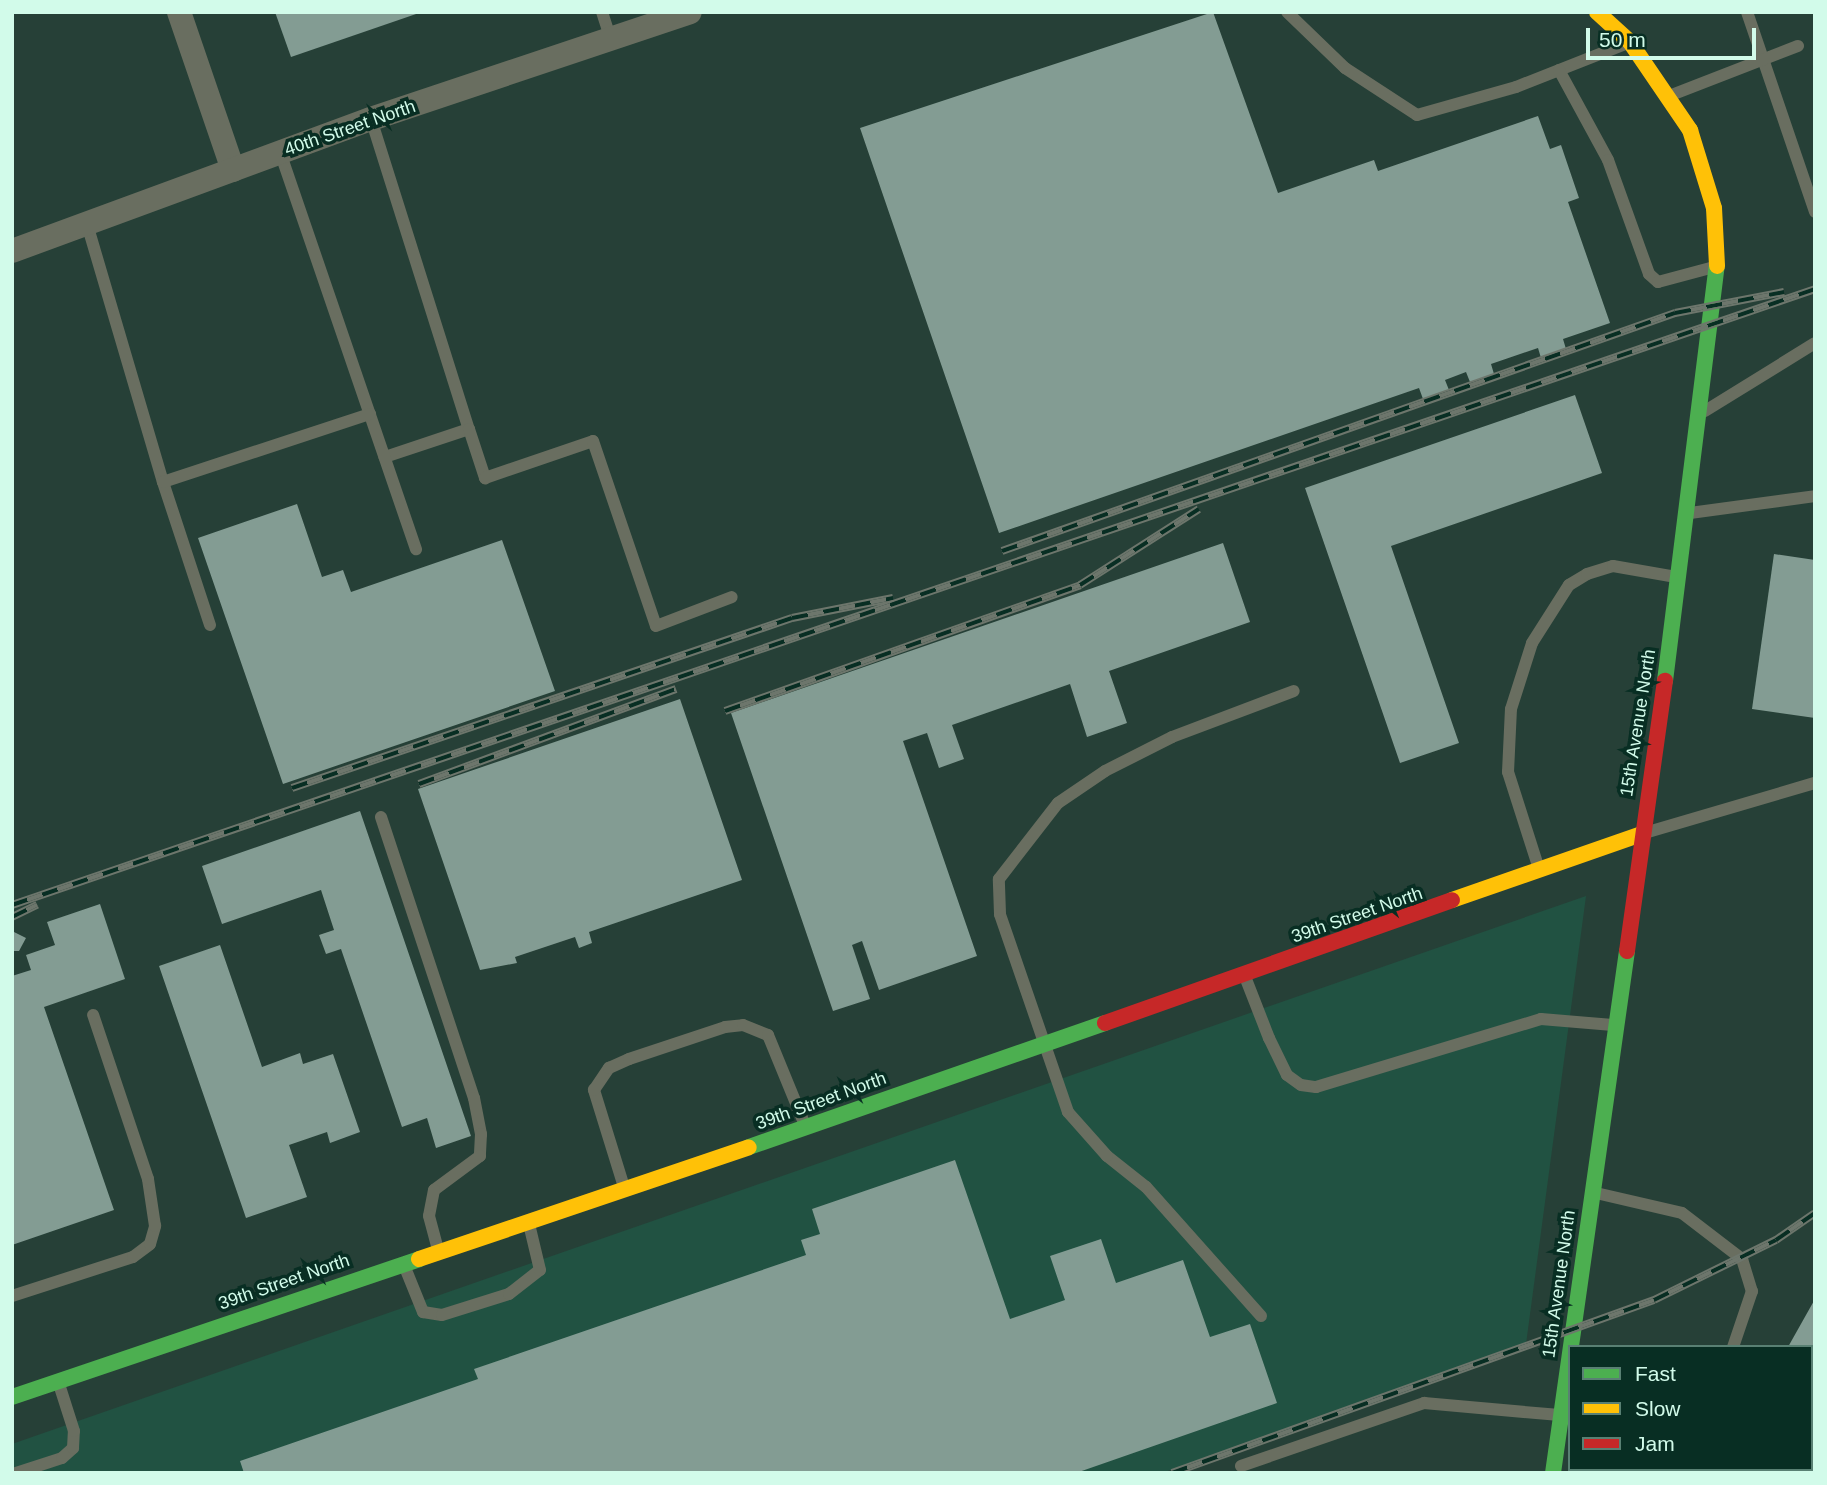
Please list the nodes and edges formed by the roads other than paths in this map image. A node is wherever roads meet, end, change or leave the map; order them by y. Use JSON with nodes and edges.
{"nodes":[{"id":1,"x":179,"y":12,"type":"edge"},
{"id":2,"x":602,"y":12,"type":"edge"},
{"id":3,"x":690,"y":12,"type":"edge"},
{"id":4,"x":1287,"y":12,"type":"edge"},
{"id":5,"x":1597,"y":12,"type":"edge"},
{"id":6,"x":1748,"y":12,"type":"edge"},
{"id":7,"x":611,"y":39,"type":"junction"},
{"id":8,"x":1630,"y":42,"type":"junction"},
{"id":9,"x":1798,"y":46,"type":"dead end"},
{"id":10,"x":1763,"y":59,"type":"junction"},
{"id":11,"x":1559,"y":70,"type":"junction"},
{"id":12,"x":1671,"y":95,"type":"junction"},
{"id":13,"x":371,"y":119,"type":"junction"},
{"id":14,"x":279,"y":152,"type":"junction"},
{"id":15,"x":233,"y":170,"type":"junction"},
{"id":16,"x":1815,"y":212,"type":"edge"},
{"id":17,"x":86,"y":224,"type":"junction"},
{"id":18,"x":12,"y":251,"type":"edge"},
{"id":19,"x":1717,"y":266,"type":"junction"},
{"id":20,"x":1815,"y":343,"type":"edge"},
{"id":21,"x":369,"y":414,"type":"junction"},
{"id":22,"x":1699,"y":414,"type":"junction"},
{"id":23,"x":468,"y":429,"type":"junction"},
{"id":24,"x":384,"y":457,"type":"junction"},
{"id":25,"x":163,"y":482,"type":"junction"},
{"id":26,"x":1815,"y":496,"type":"edge"},
{"id":27,"x":1686,"y":513,"type":"junction"},
{"id":28,"x":416,"y":549,"type":"dead end"},
{"id":29,"x":1680,"y":577,"type":"junction"},
{"id":30,"x":732,"y":597,"type":"dead end"},
{"id":31,"x":210,"y":625,"type":"dead end"},
{"id":32,"x":1294,"y":691,"type":"dead end"},
{"id":33,"x":1815,"y":783,"type":"edge"},
{"id":34,"x":381,"y":817,"type":"dead end"},
{"id":35,"x":1641,"y":834,"type":"junction"},
{"id":36,"x":1541,"y":873,"type":"junction"},
{"id":37,"x":1244,"y":974,"type":"junction"},
{"id":38,"x":93,"y":1016,"type":"dead end"},
{"id":39,"x":1614,"y":1025,"type":"junction"},
{"id":40,"x":1043,"y":1042,"type":"junction"},
{"id":41,"x":806,"y":1128,"type":"junction"},
{"id":42,"x":624,"y":1187,"type":"junction"},
{"id":43,"x":1592,"y":1192,"type":"junction"},
{"id":44,"x":527,"y":1220,"type":"junction"},
{"id":45,"x":438,"y":1249,"type":"junction"},
{"id":46,"x":402,"y":1262,"type":"junction"},
{"id":47,"x":12,"y":1296,"type":"edge"},
{"id":48,"x":1261,"y":1316,"type":"dead end"},
{"id":49,"x":1573,"y":1345,"type":"edge"},
{"id":50,"x":1733,"y":1345,"type":"edge"},
{"id":51,"x":58,"y":1381,"type":"junction"},
{"id":52,"x":1568,"y":1384,"type":"edge"},
{"id":53,"x":12,"y":1397,"type":"edge"},
{"id":54,"x":1564,"y":1416,"type":"edge"},
{"id":55,"x":1241,"y":1466,"type":"dead end"},
{"id":56,"x":16,"y":1473,"type":"edge"},
{"id":57,"x":1553,"y":1473,"type":"edge"}],
"edges":[{"from":1,"to":15,"type":"street"},
{"from":2,"to":7,"type":"lane"},
{"from":3,"to":7,"type":"street","name":"40th Street North"},
{"from":4,"to":11,"type":"lane"},
{"from":5,"to":8,"type":"street","name":"15th Avenue North"},
{"from":6,"to":10,"type":"lane"},
{"from":7,"to":13,"type":"street","name":"40th Street North"},
{"from":8,"to":11,"type":"lane"},
{"from":8,"to":12,"type":"street","name":"15th Avenue North"},
{"from":9,"to":10,"type":"lane"},
{"from":10,"to":12,"type":"lane"},
{"from":10,"to":16,"type":"lane"},
{"from":11,"to":19,"type":"lane"},
{"from":12,"to":19,"type":"street","name":"15th Avenue North"},
{"from":13,"to":14,"type":"street","name":"40th Street North"},
{"from":13,"to":23,"type":"lane"},
{"from":14,"to":15,"type":"street","name":"40th Street North"},
{"from":14,"to":21,"type":"lane"},
{"from":15,"to":17,"type":"street","name":"40th Street North"},
{"from":17,"to":18,"type":"street","name":"40th Street North"},
{"from":17,"to":25,"type":"lane"},
{"from":19,"to":22,"type":"street","name":"15th Avenue North"},
{"from":20,"to":22,"type":"lane"},
{"from":21,"to":24,"type":"lane"},
{"from":21,"to":25,"type":"lane"},
{"from":22,"to":27,"type":"street","name":"15th Avenue North"},
{"from":23,"to":24,"type":"lane"},
{"from":23,"to":30,"type":"lane"},
{"from":24,"to":28,"type":"lane"},
{"from":25,"to":31,"type":"lane"},
{"from":26,"to":27,"type":"lane"},
{"from":27,"to":29,"type":"street","name":"15th Avenue North"},
{"from":29,"to":35,"type":"street","name":"15th Avenue North"},
{"from":29,"to":36,"type":"lane"},
{"from":32,"to":40,"type":"lane"},
{"from":33,"to":35,"type":"lane"},
{"from":34,"to":45,"type":"lane"},
{"from":35,"to":36,"type":"street","name":"39th Street North"},
{"from":35,"to":39,"type":"street","name":"15th Avenue North"},
{"from":36,"to":37,"type":"street","name":"39th Street North"},
{"from":37,"to":39,"type":"lane"},
{"from":37,"to":40,"type":"street","name":"39th Street North"},
{"from":38,"to":47,"type":"lane"},
{"from":39,"to":43,"type":"street","name":"15th Avenue North"},
{"from":40,"to":41,"type":"street","name":"39th Street North"},
{"from":40,"to":48,"type":"lane"},
{"from":41,"to":42,"type":"street","name":"39th Street North"},
{"from":41,"to":42,"type":"lane"},
{"from":42,"to":44,"type":"street","name":"39th Street North"},
{"from":43,"to":49,"type":"street","name":"15th Avenue North"},
{"from":43,"to":50,"type":"lane"},
{"from":44,"to":45,"type":"street","name":"39th Street North"},
{"from":44,"to":46,"type":"lane"},
{"from":45,"to":46,"type":"street","name":"39th Street North"},
{"from":46,"to":51,"type":"street","name":"39th Street North"},
{"from":51,"to":53,"type":"street","name":"39th Street North"},
{"from":51,"to":56,"type":"lane"},
{"from":52,"to":54,"type":"street","name":"15th Avenue North"},
{"from":54,"to":55,"type":"lane"},
{"from":54,"to":57,"type":"street","name":"15th Avenue North"}]}
